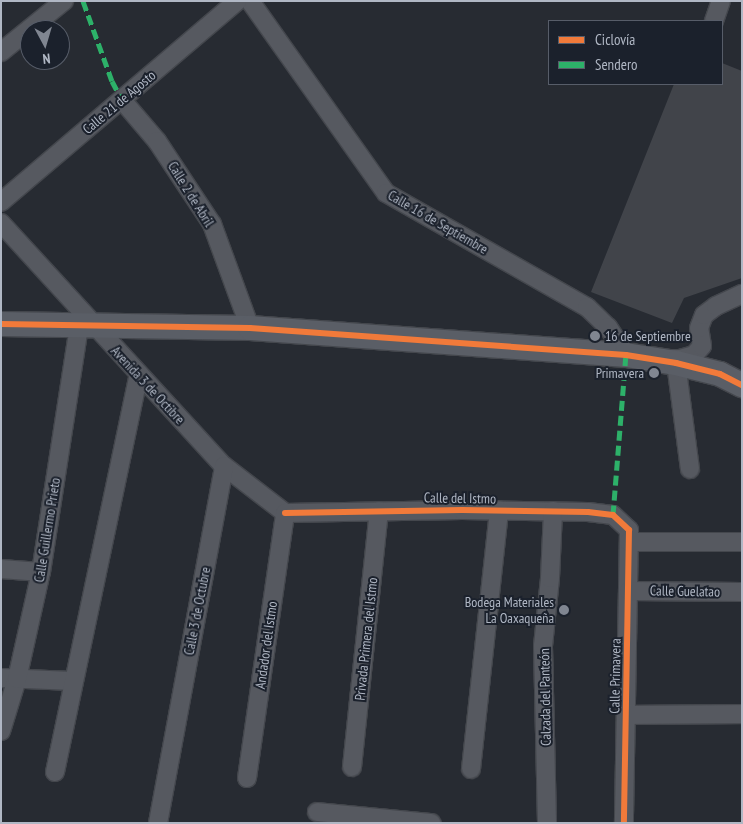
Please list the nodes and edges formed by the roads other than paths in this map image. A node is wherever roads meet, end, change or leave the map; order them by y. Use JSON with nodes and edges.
{"nodes":[{"id":1,"x":64,"y":1,"type":"edge"},
{"id":2,"x":237,"y":1,"type":"edge"},
{"id":3,"x":250,"y":1,"type":"edge"},
{"id":4,"x":721,"y":1,"type":"edge"},
{"id":5,"x":714,"y":20,"type":"edge"},
{"id":6,"x":1,"y":52,"type":"edge"},
{"id":7,"x":122,"y":100,"type":"junction"},
{"id":8,"x":1,"y":202,"type":"edge"},
{"id":9,"x":1,"y":223,"type":"edge"},
{"id":10,"x":742,"y":294,"type":"edge"},
{"id":11,"x":1,"y":324,"type":"edge"},
{"id":12,"x":87,"y":327,"type":"junction"},
{"id":13,"x":250,"y":328,"type":"junction"},
{"id":14,"x":634,"y":356,"type":"junction"},
{"id":15,"x":676,"y":364,"type":"junction"},
{"id":16,"x":139,"y":375,"type":"junction"},
{"id":17,"x":742,"y":385,"type":"edge"},
{"id":18,"x":224,"y":466,"type":"junction"},
{"id":19,"x":690,"y":469,"type":"dead end"},
{"id":20,"x":379,"y":511,"type":"junction"},
{"id":21,"x":500,"y":511,"type":"junction"},
{"id":22,"x":553,"y":511,"type":"junction"},
{"id":23,"x":285,"y":513,"type":"junction"},
{"id":24,"x":629,"y":536,"type":"junction"},
{"id":25,"x":742,"y":542,"type":"edge"},
{"id":26,"x":1,"y":569,"type":"edge"},
{"id":27,"x":41,"y":572,"type":"junction"},
{"id":28,"x":629,"y":591,"type":"junction"},
{"id":29,"x":742,"y":592,"type":"edge"},
{"id":30,"x":9,"y":678,"type":"edge"},
{"id":31,"x":73,"y":681,"type":"junction"},
{"id":32,"x":742,"y":714,"type":"edge"},
{"id":33,"x":627,"y":715,"type":"junction"},
{"id":34,"x":1,"y":731,"type":"edge"},
{"id":35,"x":352,"y":767,"type":"dead end"},
{"id":36,"x":471,"y":769,"type":"dead end"},
{"id":37,"x":55,"y":772,"type":"dead end"},
{"id":38,"x":247,"y":778,"type":"dead end"},
{"id":39,"x":317,"y":812,"type":"dead end"},
{"id":40,"x":158,"y":823,"type":"edge"},
{"id":41,"x":431,"y":823,"type":"edge"},
{"id":42,"x":547,"y":823,"type":"edge"},
{"id":43,"x":624,"y":823,"type":"edge"}],
"edges":[{"from":1,"to":6,"type":"street"},
{"from":2,"to":7,"type":"street","name":"Calle 21 de Agosto"},
{"from":3,"to":14,"type":"street","name":"Calle 16 de Septiembre"},
{"from":4,"to":5,"type":"street"},
{"from":7,"to":8,"type":"street","name":"Calle 21 de Agosto"},
{"from":7,"to":13,"type":"street","name":"Calle 2 de Abril"},
{"from":9,"to":12,"type":"street","name":"Avenida 3 de Octibre"},
{"from":10,"to":14,"type":"street"},
{"from":11,"to":12,"type":"street"},
{"from":12,"to":13,"type":"street"},
{"from":12,"to":16,"type":"street","name":"Avenida 3 de Octibre"},
{"from":12,"to":27,"type":"street","name":"Calle Guillermo Prieto"},
{"from":13,"to":14,"type":"street"},
{"from":14,"to":15,"type":"street"},
{"from":15,"to":17,"type":"street"},
{"from":15,"to":19,"type":"street"},
{"from":16,"to":18,"type":"street","name":"Avenida 3 de Octibre"},
{"from":16,"to":31,"type":"street"},
{"from":18,"to":23,"type":"street","name":"Avenida 3 de Octibre"},
{"from":18,"to":40,"type":"street","name":"Calle 3 de Octubre"},
{"from":20,"to":21,"type":"street","name":"Calle del Istmo"},
{"from":20,"to":23,"type":"street","name":"Calle del Istmo"},
{"from":20,"to":35,"type":"street","name":"Privada Primera del Istmo"},
{"from":21,"to":22,"type":"street","name":"Calle del Istmo"},
{"from":21,"to":36,"type":"street"},
{"from":22,"to":24,"type":"street","name":"Calle del Istmo"},
{"from":22,"to":42,"type":"street","name":"Calzada del Panteón"},
{"from":23,"to":38,"type":"street","name":"Andador del Istmo"},
{"from":24,"to":25,"type":"street"},
{"from":24,"to":28,"type":"street","name":"Calle Primavera"},
{"from":26,"to":27,"type":"street"},
{"from":27,"to":30,"type":"street","name":"Calle Guillermo Prieto"},
{"from":28,"to":29,"type":"street","name":"Calle Guelatao"},
{"from":28,"to":33,"type":"street","name":"Calle Primavera"},
{"from":30,"to":31,"type":"street"},
{"from":30,"to":34,"type":"street","name":"Calle Guillermo Prieto"},
{"from":31,"to":37,"type":"street"},
{"from":32,"to":33,"type":"street"},
{"from":33,"to":43,"type":"street","name":"Calle Primavera"},
{"from":39,"to":41,"type":"street"}]}
